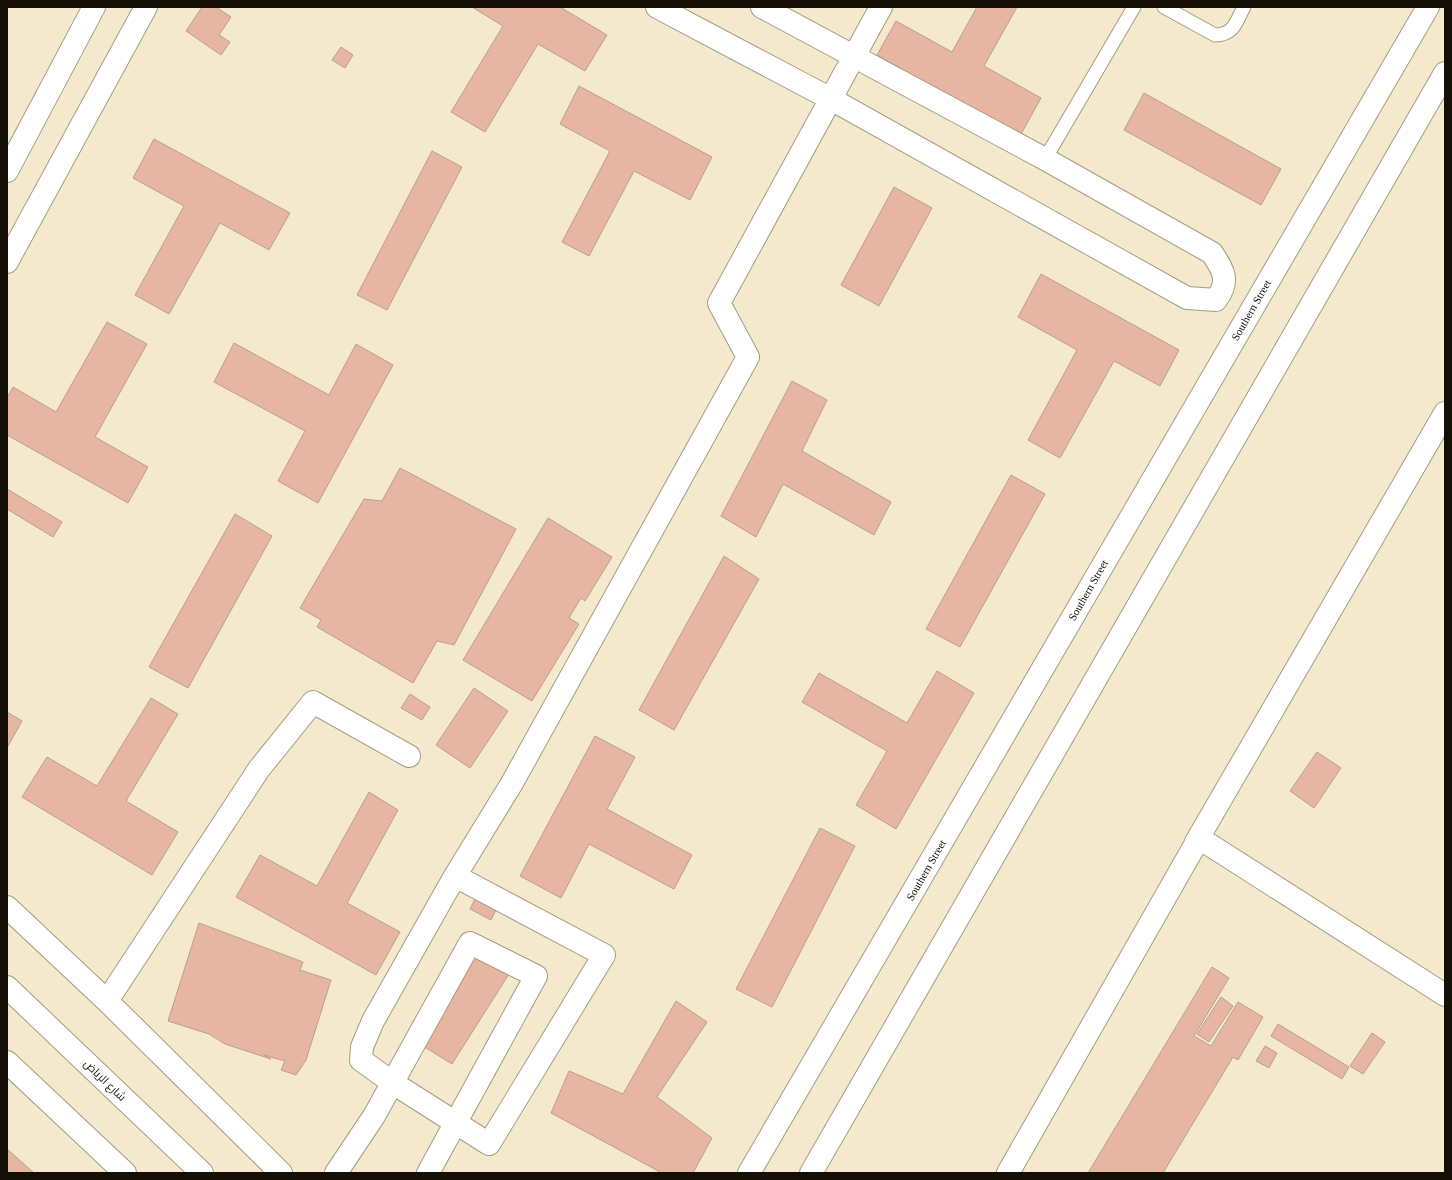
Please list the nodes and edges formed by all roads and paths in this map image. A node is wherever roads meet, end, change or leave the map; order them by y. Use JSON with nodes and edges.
{"nodes":[{"id":1,"x":94,"y":7,"type":"edge"},
{"id":2,"x":146,"y":7,"type":"edge"},
{"id":3,"x":657,"y":7,"type":"edge"},
{"id":4,"x":762,"y":7,"type":"edge"},
{"id":5,"x":881,"y":7,"type":"edge"},
{"id":6,"x":1134,"y":7,"type":"edge"},
{"id":7,"x":1164,"y":7,"type":"edge"},
{"id":8,"x":1244,"y":7,"type":"edge"},
{"id":9,"x":1428,"y":7,"type":"edge"},
{"id":10,"x":853,"y":55,"type":"junction"},
{"id":11,"x":1445,"y":73,"type":"edge"},
{"id":12,"x":831,"y":99,"type":"junction"},
{"id":13,"x":1045,"y":159,"type":"junction"},
{"id":14,"x":7,"y":171,"type":"edge"},
{"id":15,"x":7,"y":262,"type":"edge"},
{"id":16,"x":1445,"y":413,"type":"edge"},
{"id":17,"x":409,"y":756,"type":"dead end"},
{"id":18,"x":1199,"y":838,"type":"junction"},
{"id":19,"x":455,"y":876,"type":"junction"},
{"id":20,"x":7,"y":907,"type":"edge"},
{"id":21,"x":7,"y":987,"type":"edge"},
{"id":22,"x":1445,"y":995,"type":"edge"},
{"id":23,"x":107,"y":1001,"type":"junction"},
{"id":24,"x":7,"y":1062,"type":"edge"},
{"id":25,"x":393,"y":1083,"type":"junction"},
{"id":26,"x":455,"y":1124,"type":"junction"},
{"id":27,"x":125,"y":1173,"type":"edge"},
{"id":28,"x":202,"y":1173,"type":"edge"},
{"id":29,"x":281,"y":1173,"type":"edge"},
{"id":30,"x":336,"y":1173,"type":"edge"},
{"id":31,"x":428,"y":1173,"type":"edge"},
{"id":32,"x":749,"y":1173,"type":"edge"},
{"id":33,"x":811,"y":1173,"type":"edge"},
{"id":34,"x":1008,"y":1173,"type":"edge"}],
"edges":[{"from":1,"to":14,"type":"street"},
{"from":2,"to":15,"type":"street"},
{"from":3,"to":12,"type":"street"},
{"from":4,"to":10,"type":"street"},
{"from":5,"to":10,"type":"street"},
{"from":6,"to":13,"type":"lane"},
{"from":7,"to":8,"type":"lane"},
{"from":9,"to":32,"type":"street","name":"Southern Street"},
{"from":10,"to":12,"type":"street"},
{"from":10,"to":13,"type":"street"},
{"from":11,"to":33,"type":"street"},
{"from":12,"to":13,"type":"street"},
{"from":12,"to":19,"type":"street"},
{"from":16,"to":18,"type":"street"},
{"from":17,"to":23,"type":"street"},
{"from":18,"to":22,"type":"street"},
{"from":18,"to":34,"type":"street"},
{"from":19,"to":25,"type":"street"},
{"from":19,"to":26,"type":"street"},
{"from":20,"to":23,"type":"street"},
{"from":21,"to":28,"type":"street","name":"شارع الرياض"},
{"from":23,"to":29,"type":"street"},
{"from":24,"to":27,"type":"street"},
{"from":25,"to":26,"type":"street"},
{"from":25,"to":26,"type":"street"},
{"from":25,"to":30,"type":"street"},
{"from":26,"to":31,"type":"street"}]}
